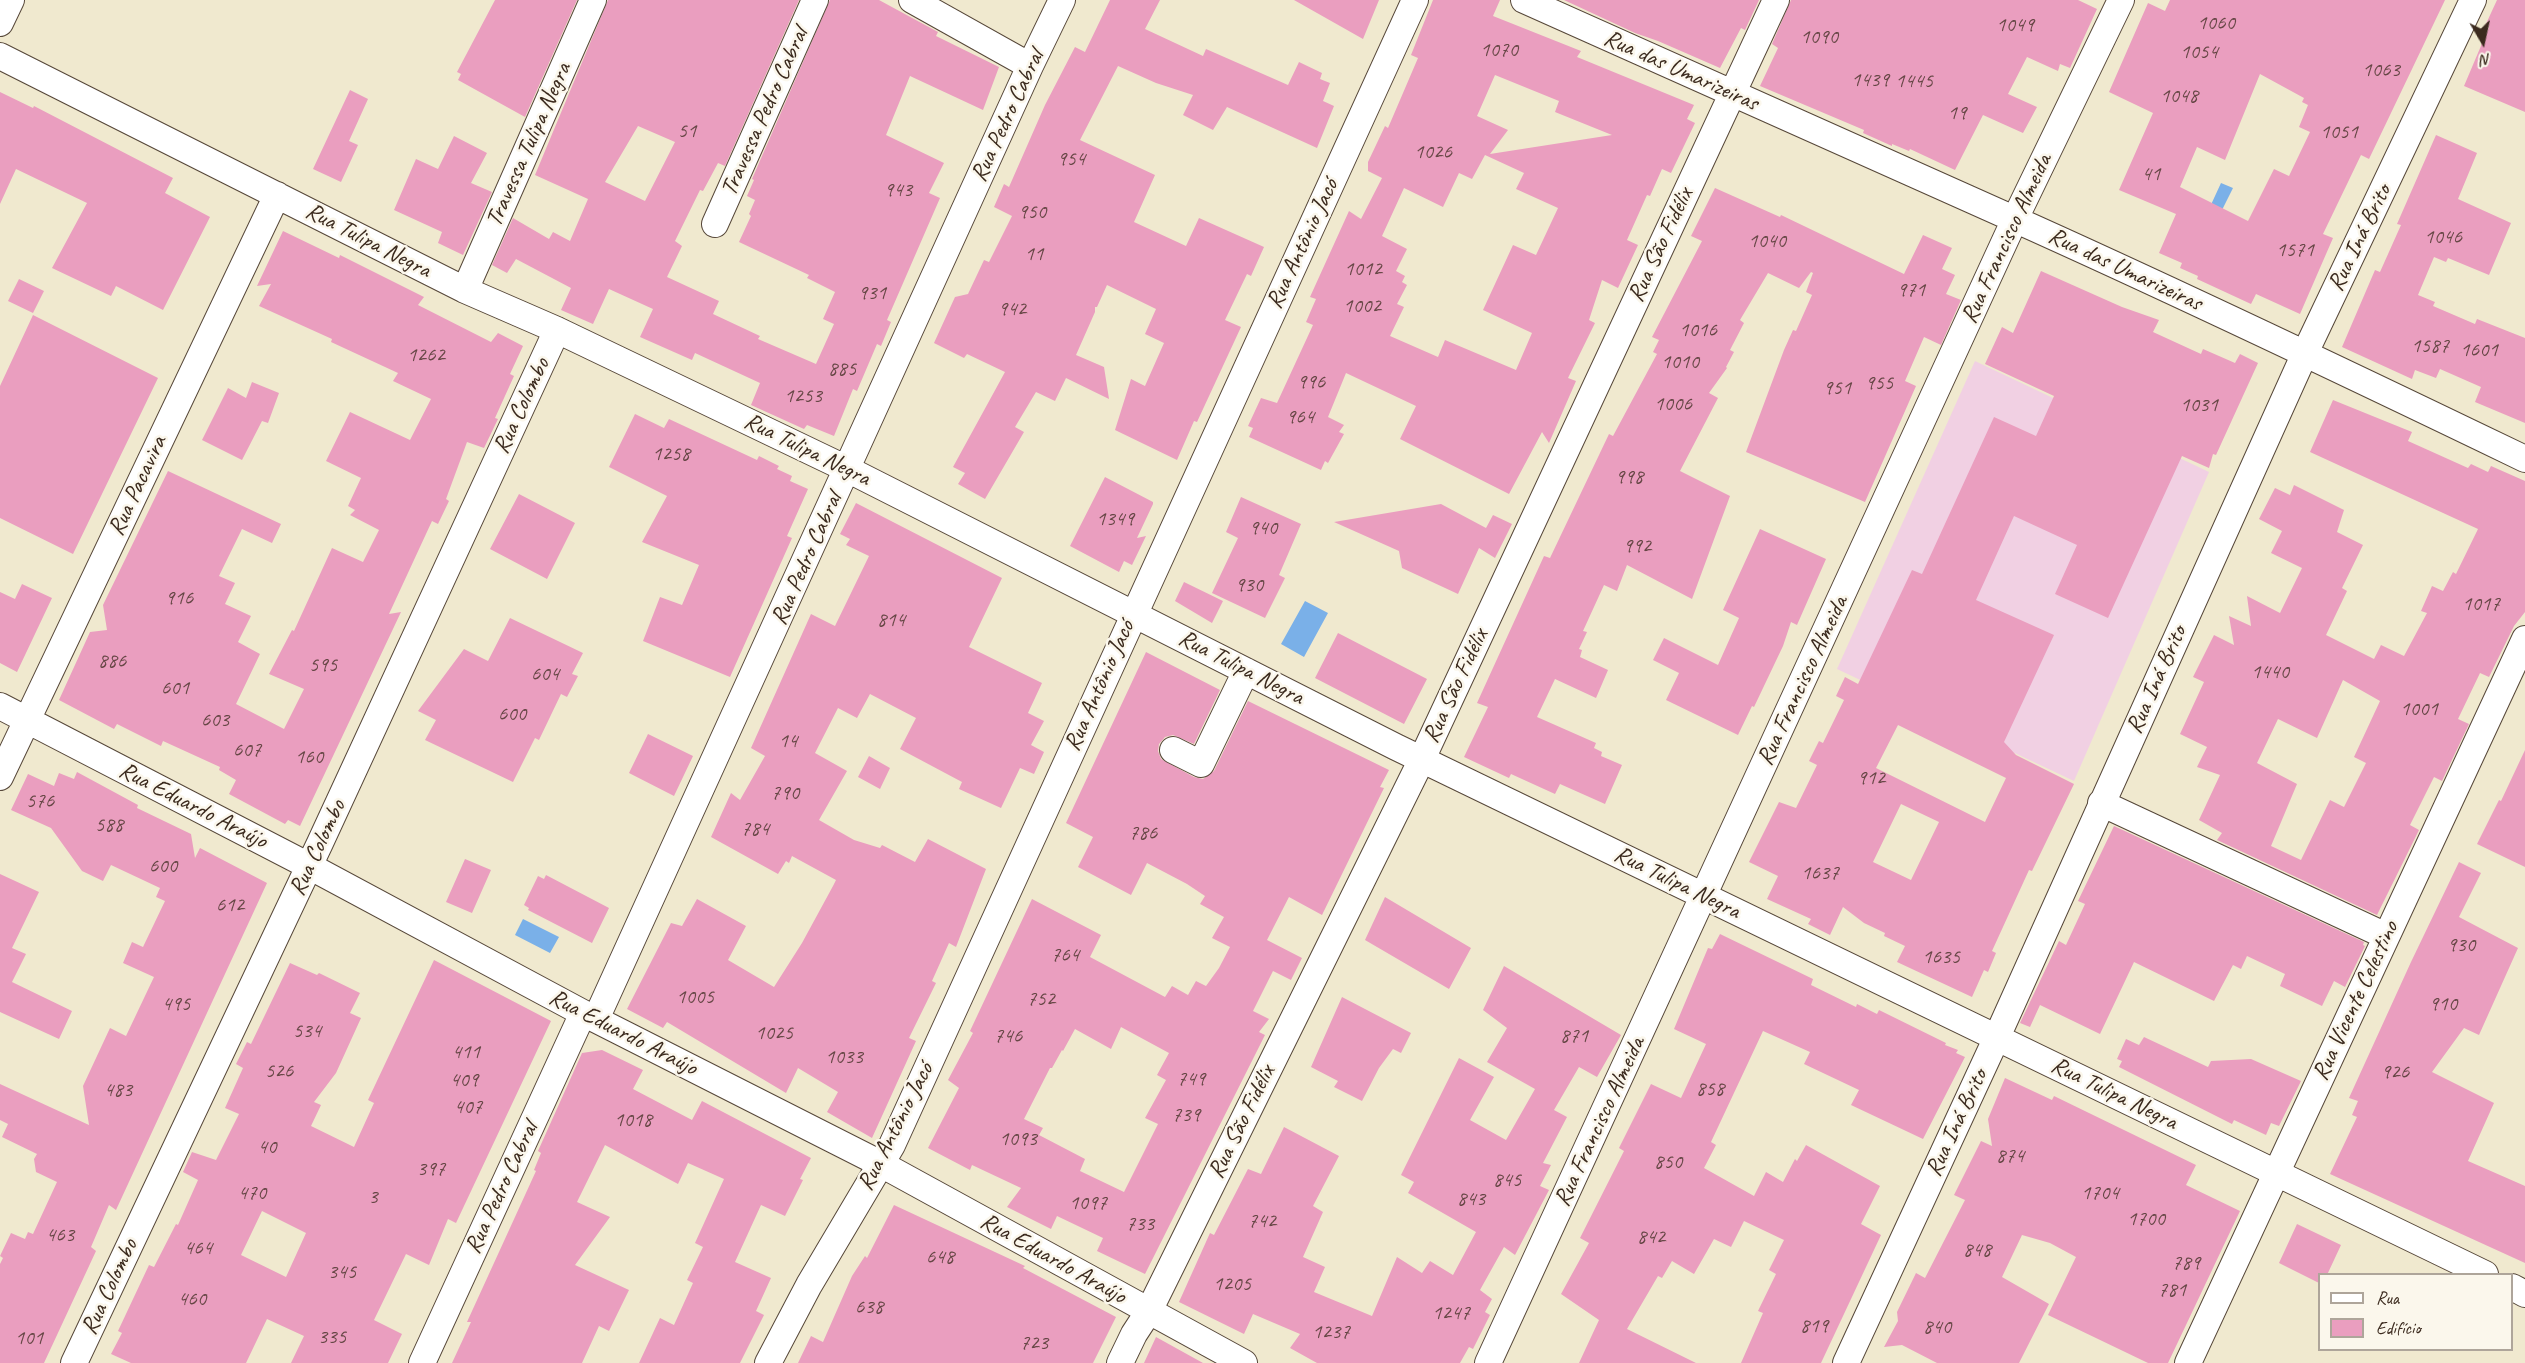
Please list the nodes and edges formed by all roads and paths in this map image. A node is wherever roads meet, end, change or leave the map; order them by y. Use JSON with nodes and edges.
{"nodes":[{"id":1,"x":11,"y":0,"type":"edge"},
{"id":2,"x":593,"y":0,"type":"edge"},
{"id":3,"x":815,"y":0,"type":"edge"},
{"id":4,"x":912,"y":0,"type":"edge"},
{"id":5,"x":1062,"y":0,"type":"edge"},
{"id":6,"x":1415,"y":0,"type":"edge"},
{"id":7,"x":1524,"y":0,"type":"edge"},
{"id":8,"x":1776,"y":0,"type":"edge"},
{"id":9,"x":2121,"y":0,"type":"edge"},
{"id":10,"x":2473,"y":0,"type":"edge"},
{"id":11,"x":0,"y":23,"type":"edge"},
{"id":12,"x":0,"y":56,"type":"edge"},
{"id":13,"x":1030,"y":66,"type":"junction"},
{"id":14,"x":1731,"y":94,"type":"junction"},
{"id":15,"x":276,"y":195,"type":"junction"},
{"id":16,"x":2015,"y":219,"type":"junction"},
{"id":17,"x":715,"y":224,"type":"dead end"},
{"id":18,"x":465,"y":290,"type":"junction"},
{"id":19,"x":557,"y":330,"type":"junction"},
{"id":20,"x":2305,"y":353,"type":"junction"},
{"id":21,"x":2525,"y":459,"type":"edge"},
{"id":22,"x":848,"y":469,"type":"junction"},
{"id":23,"x":1133,"y":613,"type":"junction"},
{"id":24,"x":2525,"y":639,"type":"edge"},
{"id":25,"x":1246,"y":671,"type":"junction"},
{"id":26,"x":0,"y":706,"type":"edge"},
{"id":27,"x":27,"y":720,"type":"junction"},
{"id":28,"x":1173,"y":750,"type":"dead end"},
{"id":29,"x":1422,"y":759,"type":"junction"},
{"id":30,"x":0,"y":777,"type":"edge"},
{"id":31,"x":2101,"y":803,"type":"junction"},
{"id":32,"x":309,"y":866,"type":"junction"},
{"id":33,"x":1704,"y":897,"type":"junction"},
{"id":34,"x":2386,"y":936,"type":"junction"},
{"id":35,"x":589,"y":1016,"type":"junction"},
{"id":36,"x":1997,"y":1037,"type":"junction"},
{"id":37,"x":881,"y":1164,"type":"junction"},
{"id":38,"x":2275,"y":1173,"type":"junction"},
{"id":39,"x":2481,"y":1273,"type":"edge"},
{"id":40,"x":1149,"y":1311,"type":"junction"},
{"id":41,"x":74,"y":1363,"type":"edge"},
{"id":42,"x":422,"y":1363,"type":"edge"},
{"id":43,"x":768,"y":1363,"type":"edge"},
{"id":44,"x":1120,"y":1363,"type":"edge"},
{"id":45,"x":1244,"y":1363,"type":"edge"},
{"id":46,"x":1488,"y":1363,"type":"edge"},
{"id":47,"x":1846,"y":1363,"type":"edge"},
{"id":48,"x":2188,"y":1363,"type":"edge"}],
"edges":[{"from":1,"to":11,"type":"street"},
{"from":2,"to":18,"type":"street","name":"Travessa Tulipa Negra"},
{"from":3,"to":17,"type":"street","name":"Travessa Pedro Cabral"},
{"from":4,"to":13,"type":"street"},
{"from":5,"to":13,"type":"street","name":"Rua Pedro Cabral"},
{"from":6,"to":23,"type":"street","name":"Rua Antônio Jacó"},
{"from":7,"to":14,"type":"street","name":"Rua das Umarizeiras"},
{"from":8,"to":14,"type":"street","name":"Rua São Fidélix"},
{"from":9,"to":16,"type":"street","name":"Rua Francisco Almeida"},
{"from":10,"to":20,"type":"street","name":"Rua Iná Brito"},
{"from":12,"to":15,"type":"street","name":"Rua Tulipa Negra"},
{"from":13,"to":22,"type":"street","name":"Rua Pedro Cabral"},
{"from":14,"to":16,"type":"street","name":"Rua das Umarizeiras"},
{"from":14,"to":29,"type":"street","name":"Rua São Fidélix"},
{"from":15,"to":18,"type":"street","name":"Rua Tulipa Negra"},
{"from":15,"to":27,"type":"street","name":"Rua Pacavira"},
{"from":16,"to":20,"type":"street","name":"Rua das Umarizeiras"},
{"from":16,"to":33,"type":"street","name":"Rua Francisco Almeida"},
{"from":18,"to":19,"type":"street","name":"Rua Tulipa Negra"},
{"from":19,"to":22,"type":"street","name":"Rua Tulipa Negra"},
{"from":19,"to":32,"type":"street","name":"Rua Colombo"},
{"from":20,"to":21,"type":"street","name":"Rua das Umarizeiras"},
{"from":20,"to":31,"type":"street","name":"Rua Iná Brito"},
{"from":22,"to":23,"type":"street","name":"Rua Tulipa Negra"},
{"from":22,"to":35,"type":"street","name":"Rua Pedro Cabral"},
{"from":23,"to":25,"type":"street","name":"Rua Tulipa Negra"},
{"from":23,"to":37,"type":"street","name":"Rua Antônio Jacó"},
{"from":24,"to":34,"type":"street","name":"Rua Vicente Celestino"},
{"from":25,"to":28,"type":"street"},
{"from":25,"to":29,"type":"street","name":"Rua Tulipa Negra"},
{"from":26,"to":27,"type":"street","name":"Rua Eduardo Araújo"},
{"from":27,"to":30,"type":"street","name":"Rua Pacavira"},
{"from":27,"to":32,"type":"street","name":"Rua Eduardo Araújo"},
{"from":29,"to":33,"type":"street","name":"Rua Tulipa Negra"},
{"from":29,"to":40,"type":"street","name":"Rua São Fidélix"},
{"from":31,"to":34,"type":"street"},
{"from":31,"to":36,"type":"street","name":"Rua Iná Brito"},
{"from":32,"to":35,"type":"street","name":"Rua Eduardo Araújo"},
{"from":32,"to":41,"type":"street","name":"Rua Colombo"},
{"from":33,"to":36,"type":"street","name":"Rua Tulipa Negra"},
{"from":33,"to":46,"type":"street","name":"Rua Francisco Almeida"},
{"from":34,"to":38,"type":"street","name":"Rua Vicente Celestino"},
{"from":35,"to":37,"type":"street","name":"Rua Eduardo Araújo"},
{"from":35,"to":42,"type":"street","name":"Rua Pedro Cabral"},
{"from":36,"to":38,"type":"street","name":"Rua Tulipa Negra"},
{"from":36,"to":47,"type":"street","name":"Rua Iná Brito"},
{"from":37,"to":40,"type":"street","name":"Rua Eduardo Araújo"},
{"from":37,"to":43,"type":"street","name":"Rua Antônio Jacó"},
{"from":38,"to":39,"type":"street","name":"Rua Tulipa Negra"},
{"from":38,"to":48,"type":"street","name":"Rua Vicente Celestino"},
{"from":40,"to":44,"type":"street","name":"Rua São Fidélix"},
{"from":40,"to":45,"type":"street","name":"Rua Eduardo Araújo"}]}
